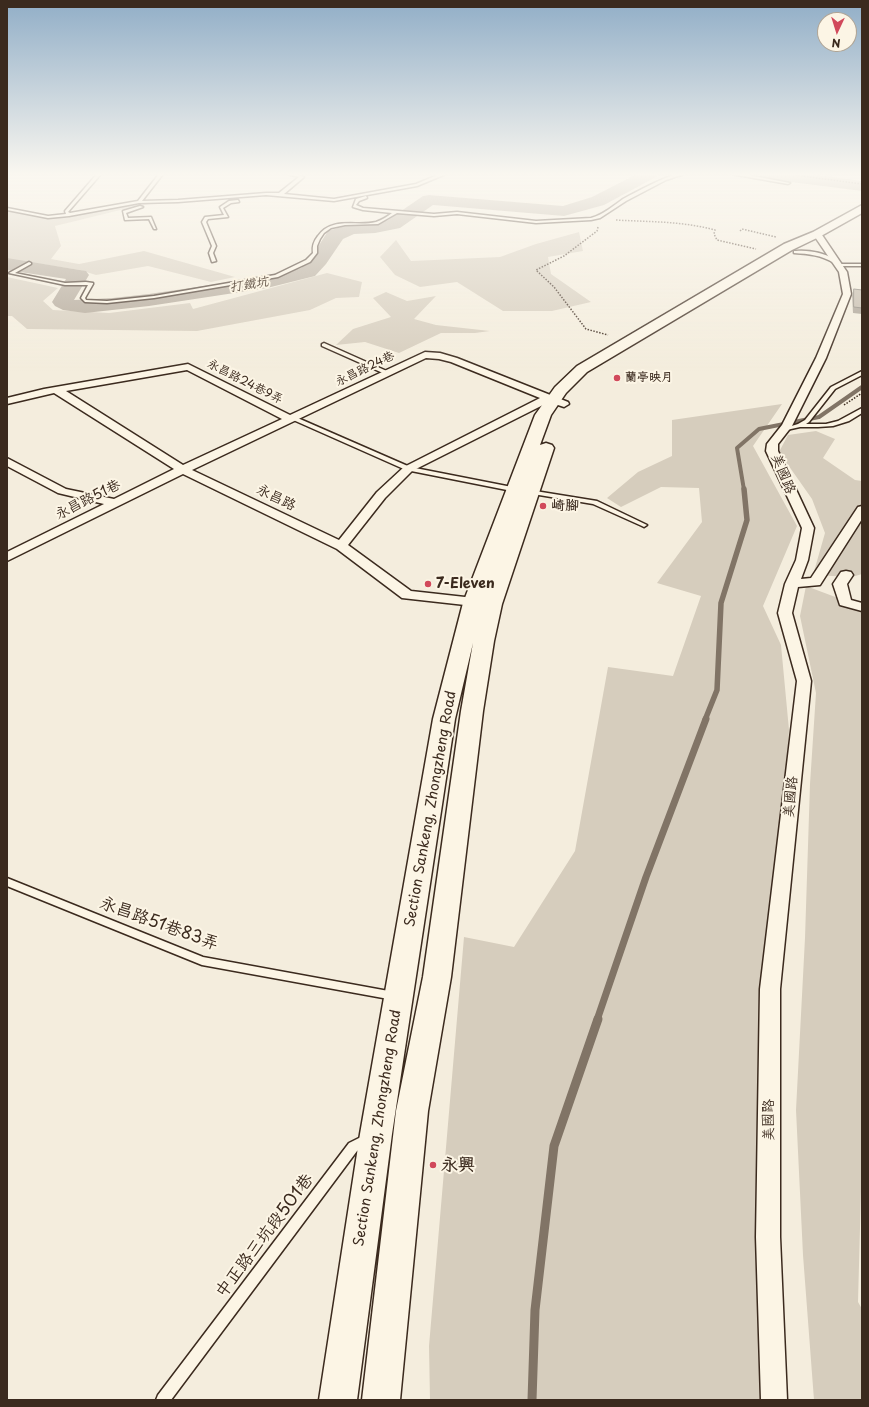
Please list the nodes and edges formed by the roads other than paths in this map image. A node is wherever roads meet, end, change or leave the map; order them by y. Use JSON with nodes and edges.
{"nodes":[{"id":1,"x":211,"y":240,"type":"edge"},
{"id":2,"x":318,"y":240,"type":"edge"},
{"id":3,"x":808,"y":240,"type":"edge"},
{"id":4,"x":797,"y":246,"type":"junction"},
{"id":5,"x":214,"y":261,"type":"dead end"},
{"id":6,"x":29,"y":263,"type":"dead end"},
{"id":7,"x":838,"y":264,"type":"junction"},
{"id":8,"x":862,"y":265,"type":"edge"},
{"id":9,"x":324,"y":345,"type":"dead end"},
{"id":10,"x":386,"y":373,"type":"junction"},
{"id":11,"x":862,"y":373,"type":"edge"},
{"id":12,"x":55,"y":390,"type":"junction"},
{"id":13,"x":556,"y":400,"type":"junction"},
{"id":14,"x":7,"y":401,"type":"edge"},
{"id":15,"x":862,"y":410,"type":"edge"},
{"id":16,"x":292,"y":418,"type":"junction"},
{"id":17,"x":791,"y":425,"type":"junction"},
{"id":18,"x":7,"y":461,"type":"edge"},
{"id":19,"x":408,"y":469,"type":"junction"},
{"id":20,"x":183,"y":470,"type":"junction"},
{"id":21,"x":523,"y":491,"type":"junction"},
{"id":22,"x":116,"y":503,"type":"junction"},
{"id":23,"x":862,"y":510,"type":"edge"},
{"id":24,"x":644,"y":525,"type":"dead end"},
{"id":25,"x":341,"y":546,"type":"junction"},
{"id":26,"x":7,"y":557,"type":"edge"},
{"id":27,"x":846,"y":575,"type":"dead end"},
{"id":28,"x":792,"y":584,"type":"junction"},
{"id":29,"x":482,"y":603,"type":"junction"},
{"id":30,"x":862,"y":606,"type":"edge"},
{"id":31,"x":7,"y":882,"type":"edge"},
{"id":32,"x":399,"y":997,"type":"junction"},
{"id":33,"x":382,"y":1130,"type":"junction"},
{"id":34,"x":163,"y":1400,"type":"edge"},
{"id":35,"x":338,"y":1400,"type":"edge"},
{"id":36,"x":381,"y":1400,"type":"edge"},
{"id":37,"x":774,"y":1400,"type":"edge"}],
"edges":[{"from":1,"to":5,"type":"lane"},
{"from":2,"to":6,"type":"lane"},
{"from":3,"to":4,"type":"main road","name":"Section Sankeng, Zhongzheng Road"},
{"from":4,"to":7,"type":"street","name":"美國路"},
{"from":4,"to":7,"type":"lane"},
{"from":4,"to":13,"type":"main road","name":"Section Sankeng, Zhongzheng Road"},
{"from":4,"to":13,"type":"main road","name":"Section Sankeng, Zhongzheng Road"},
{"from":7,"to":8,"type":"lane"},
{"from":7,"to":17,"type":"street","name":"美國路"},
{"from":9,"to":10,"type":"lane"},
{"from":10,"to":13,"type":"street","name":"永昌路24巷"},
{"from":10,"to":16,"type":"street","name":"永昌路24巷"},
{"from":11,"to":17,"type":"lane"},
{"from":12,"to":14,"type":"street"},
{"from":12,"to":16,"type":"street","name":"永昌路24巷9弄"},
{"from":12,"to":20,"type":"street","name":"永昌路"},
{"from":13,"to":19,"type":"street"},
{"from":13,"to":21,"type":"main road","name":"Section Sankeng, Zhongzheng Road"},
{"from":15,"to":17,"type":"lane"},
{"from":16,"to":19,"type":"lane"},
{"from":16,"to":20,"type":"street","name":"永昌路24巷"},
{"from":17,"to":28,"type":"street","name":"美國路"},
{"from":18,"to":22,"type":"street"},
{"from":19,"to":21,"type":"lane"},
{"from":19,"to":25,"type":"street"},
{"from":20,"to":22,"type":"street","name":"永昌路51巷"},
{"from":20,"to":25,"type":"street","name":"永昌路"},
{"from":21,"to":24,"type":"lane"},
{"from":21,"to":29,"type":"main road","name":"Section Sankeng, Zhongzheng Road"},
{"from":22,"to":26,"type":"street","name":"永昌路51巷"},
{"from":23,"to":28,"type":"street"},
{"from":25,"to":29,"type":"street","name":"永昌路"},
{"from":27,"to":30,"type":"street"},
{"from":28,"to":37,"type":"street","name":"美國路"},
{"from":29,"to":32,"type":"main road","name":"Section Sankeng, Zhongzheng Road"},
{"from":29,"to":36,"type":"main road","name":"Section Sankeng, Zhongzheng Road"},
{"from":31,"to":32,"type":"lane","name":"永昌路51巷83弄"},
{"from":32,"to":33,"type":"main road","name":"Section Sankeng, Zhongzheng Road"},
{"from":33,"to":34,"type":"lane","name":"中正路三坑段501巷"},
{"from":33,"to":35,"type":"main road","name":"Section Sankeng, Zhongzheng Road"}]}
